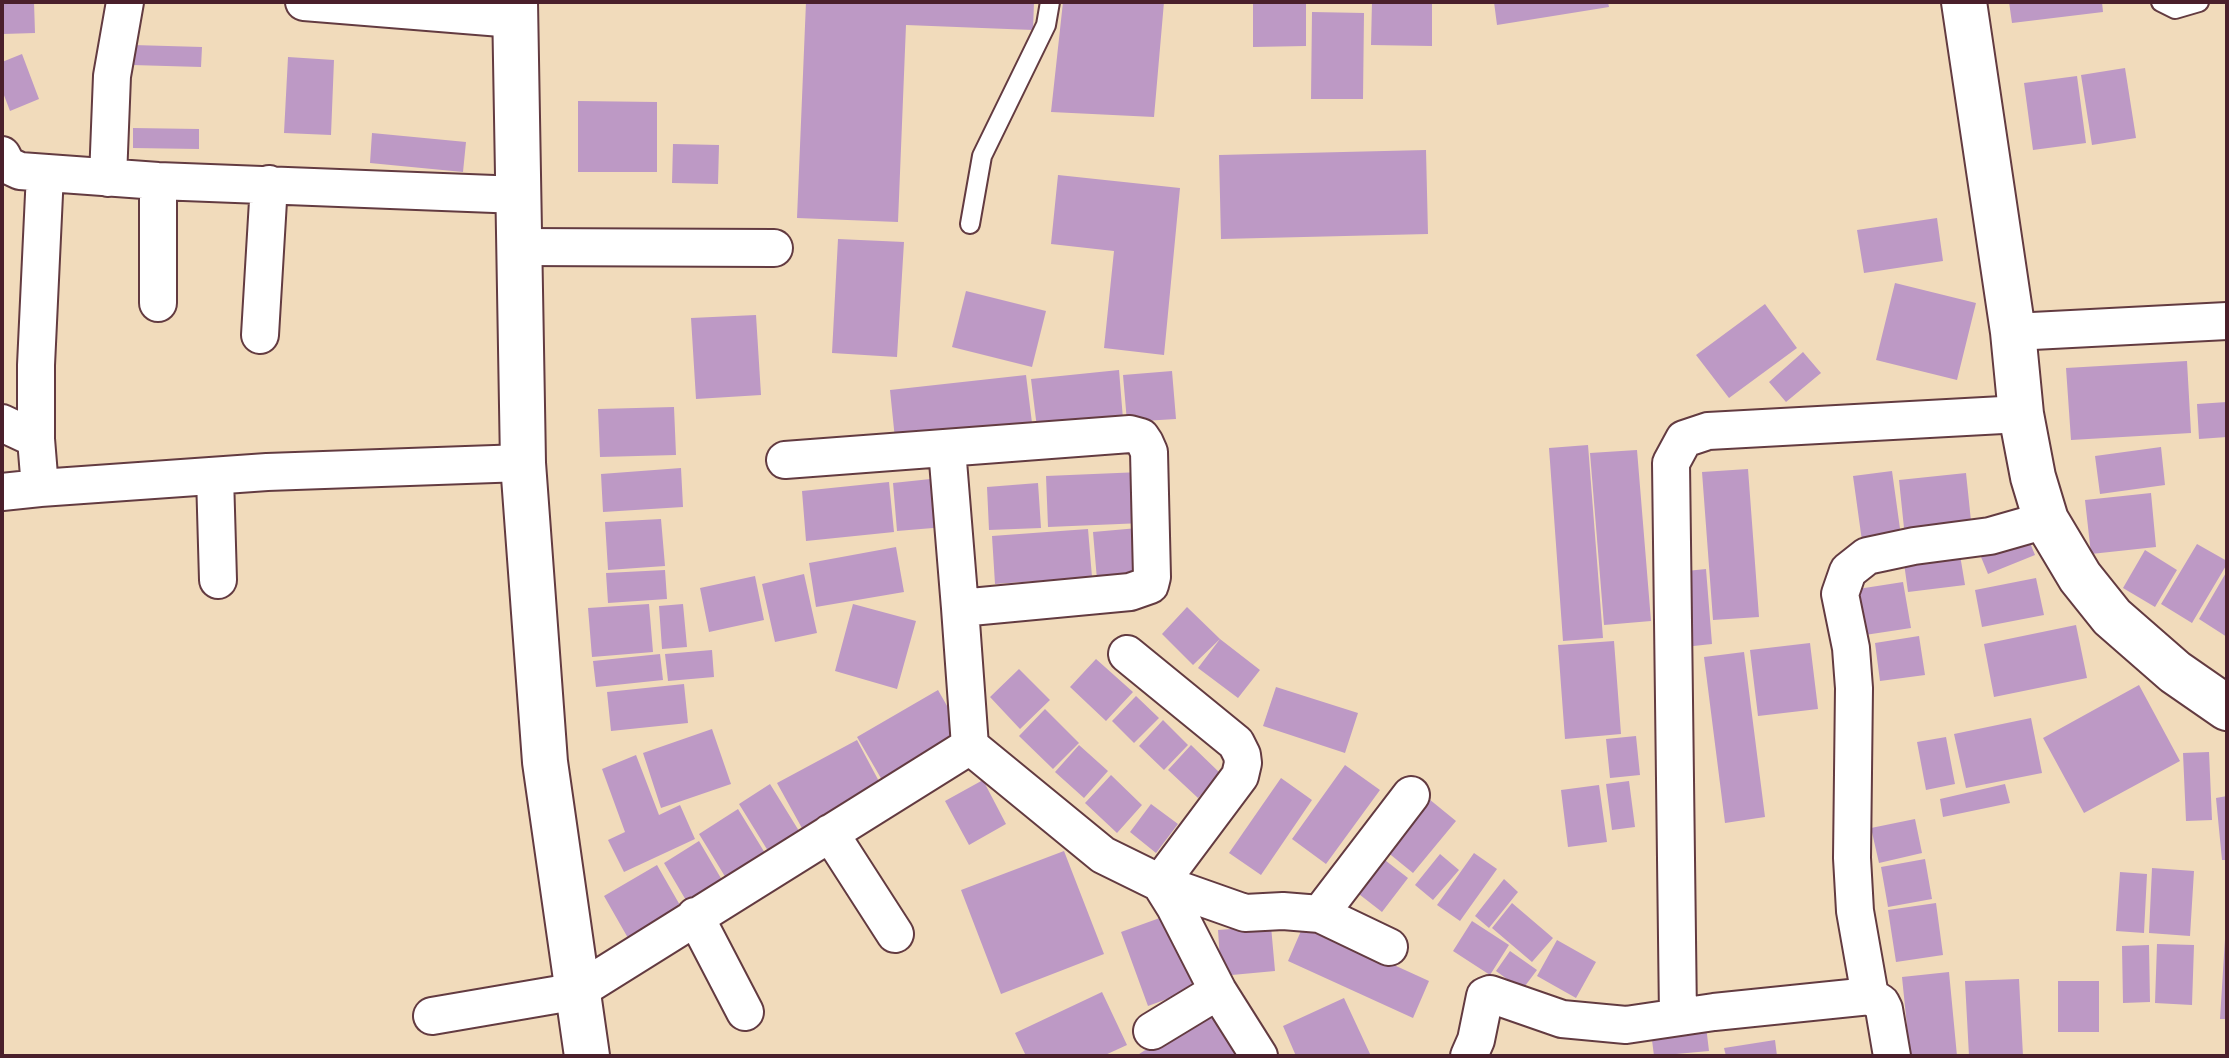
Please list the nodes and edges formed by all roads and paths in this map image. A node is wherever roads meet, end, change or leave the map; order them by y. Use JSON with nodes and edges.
{"nodes":[{"id":1,"x":125,"y":2,"type":"edge"},
{"id":2,"x":304,"y":2,"type":"edge"},
{"id":3,"x":1050,"y":2,"type":"edge"},
{"id":4,"x":1964,"y":2,"type":"edge"},
{"id":5,"x":2161,"y":2,"type":"edge"},
{"id":6,"x":2199,"y":2,"type":"edge"},
{"id":7,"x":514,"y":10,"type":"edge"},
{"id":8,"x":2,"y":155,"type":"edge"},
{"id":9,"x":45,"y":173,"type":"junction"},
{"id":10,"x":108,"y":178,"type":"junction"},
{"id":11,"x":158,"y":181,"type":"junction"},
{"id":12,"x":269,"y":184,"type":"junction"},
{"id":13,"x":520,"y":195,"type":"junction"},
{"id":14,"x":970,"y":224,"type":"dead end"},
{"id":15,"x":519,"y":247,"type":"junction"},
{"id":16,"x":774,"y":248,"type":"dead end"},
{"id":17,"x":158,"y":303,"type":"dead end"},
{"id":18,"x":2227,"y":321,"type":"edge"},
{"id":19,"x":2013,"y":332,"type":"junction"},
{"id":20,"x":260,"y":335,"type":"dead end"},
{"id":21,"x":2021,"y":414,"type":"junction"},
{"id":22,"x":2,"y":423,"type":"edge"},
{"id":23,"x":36,"y":439,"type":"junction"},
{"id":24,"x":947,"y":449,"type":"junction"},
{"id":25,"x":785,"y":460,"type":"dead end"},
{"id":26,"x":523,"y":463,"type":"junction"},
{"id":27,"x":215,"y":476,"type":"junction"},
{"id":28,"x":40,"y":488,"type":"junction"},
{"id":29,"x":2,"y":492,"type":"edge"},
{"id":30,"x":2046,"y":520,"type":"junction"},
{"id":31,"x":218,"y":580,"type":"dead end"},
{"id":32,"x":960,"y":608,"type":"junction"},
{"id":33,"x":1127,"y":654,"type":"dead end"},
{"id":34,"x":2227,"y":708,"type":"edge"},
{"id":35,"x":970,"y":746,"type":"junction"},
{"id":36,"x":1411,"y":795,"type":"dead end"},
{"id":37,"x":830,"y":833,"type":"junction"},
{"id":38,"x":1160,"y":883,"type":"junction"},
{"id":39,"x":1320,"y":914,"type":"junction"},
{"id":40,"x":695,"y":916,"type":"junction"},
{"id":41,"x":895,"y":934,"type":"dead end"},
{"id":42,"x":1389,"y":947,"type":"dead end"},
{"id":43,"x":578,"y":991,"type":"junction"},
{"id":44,"x":1218,"y":991,"type":"junction"},
{"id":45,"x":1870,"y":996,"type":"junction"},
{"id":46,"x":745,"y":1012,"type":"dead end"},
{"id":47,"x":432,"y":1016,"type":"dead end"},
{"id":48,"x":1678,"y":1017,"type":"junction"},
{"id":49,"x":1152,"y":1031,"type":"dead end"},
{"id":50,"x":587,"y":1056,"type":"edge"},
{"id":51,"x":1259,"y":1056,"type":"edge"},
{"id":52,"x":1469,"y":1056,"type":"edge"},
{"id":53,"x":1892,"y":1056,"type":"edge"}],
"edges":[{"from":1,"to":10,"type":"street"},
{"from":2,"to":7,"type":"street"},
{"from":3,"to":14,"type":"lane"},
{"from":4,"to":19,"type":"street"},
{"from":5,"to":6,"type":"lane"},
{"from":7,"to":13,"type":"street"},
{"from":8,"to":9,"type":"street"},
{"from":9,"to":10,"type":"street"},
{"from":9,"to":23,"type":"street"},
{"from":10,"to":11,"type":"street"},
{"from":11,"to":12,"type":"street"},
{"from":11,"to":17,"type":"street"},
{"from":12,"to":13,"type":"street"},
{"from":12,"to":20,"type":"street"},
{"from":13,"to":15,"type":"street"},
{"from":15,"to":16,"type":"street"},
{"from":15,"to":26,"type":"street"},
{"from":18,"to":19,"type":"street"},
{"from":19,"to":21,"type":"street"},
{"from":21,"to":30,"type":"street"},
{"from":21,"to":48,"type":"street"},
{"from":22,"to":23,"type":"street"},
{"from":23,"to":28,"type":"street"},
{"from":24,"to":25,"type":"street"},
{"from":24,"to":32,"type":"street"},
{"from":24,"to":32,"type":"street"},
{"from":26,"to":27,"type":"street"},
{"from":26,"to":43,"type":"street"},
{"from":27,"to":28,"type":"street"},
{"from":27,"to":31,"type":"street"},
{"from":28,"to":29,"type":"street"},
{"from":30,"to":34,"type":"street"},
{"from":30,"to":45,"type":"street"},
{"from":32,"to":35,"type":"street"},
{"from":33,"to":38,"type":"street"},
{"from":35,"to":37,"type":"street"},
{"from":35,"to":38,"type":"street"},
{"from":36,"to":39,"type":"street"},
{"from":37,"to":40,"type":"street"},
{"from":37,"to":41,"type":"street"},
{"from":38,"to":39,"type":"street"},
{"from":38,"to":44,"type":"street"},
{"from":39,"to":42,"type":"street"},
{"from":40,"to":43,"type":"street"},
{"from":40,"to":46,"type":"street"},
{"from":43,"to":47,"type":"street"},
{"from":43,"to":50,"type":"street"},
{"from":44,"to":49,"type":"street"},
{"from":44,"to":51,"type":"street"},
{"from":45,"to":48,"type":"street"},
{"from":45,"to":53,"type":"street"},
{"from":48,"to":52,"type":"street"}]}
